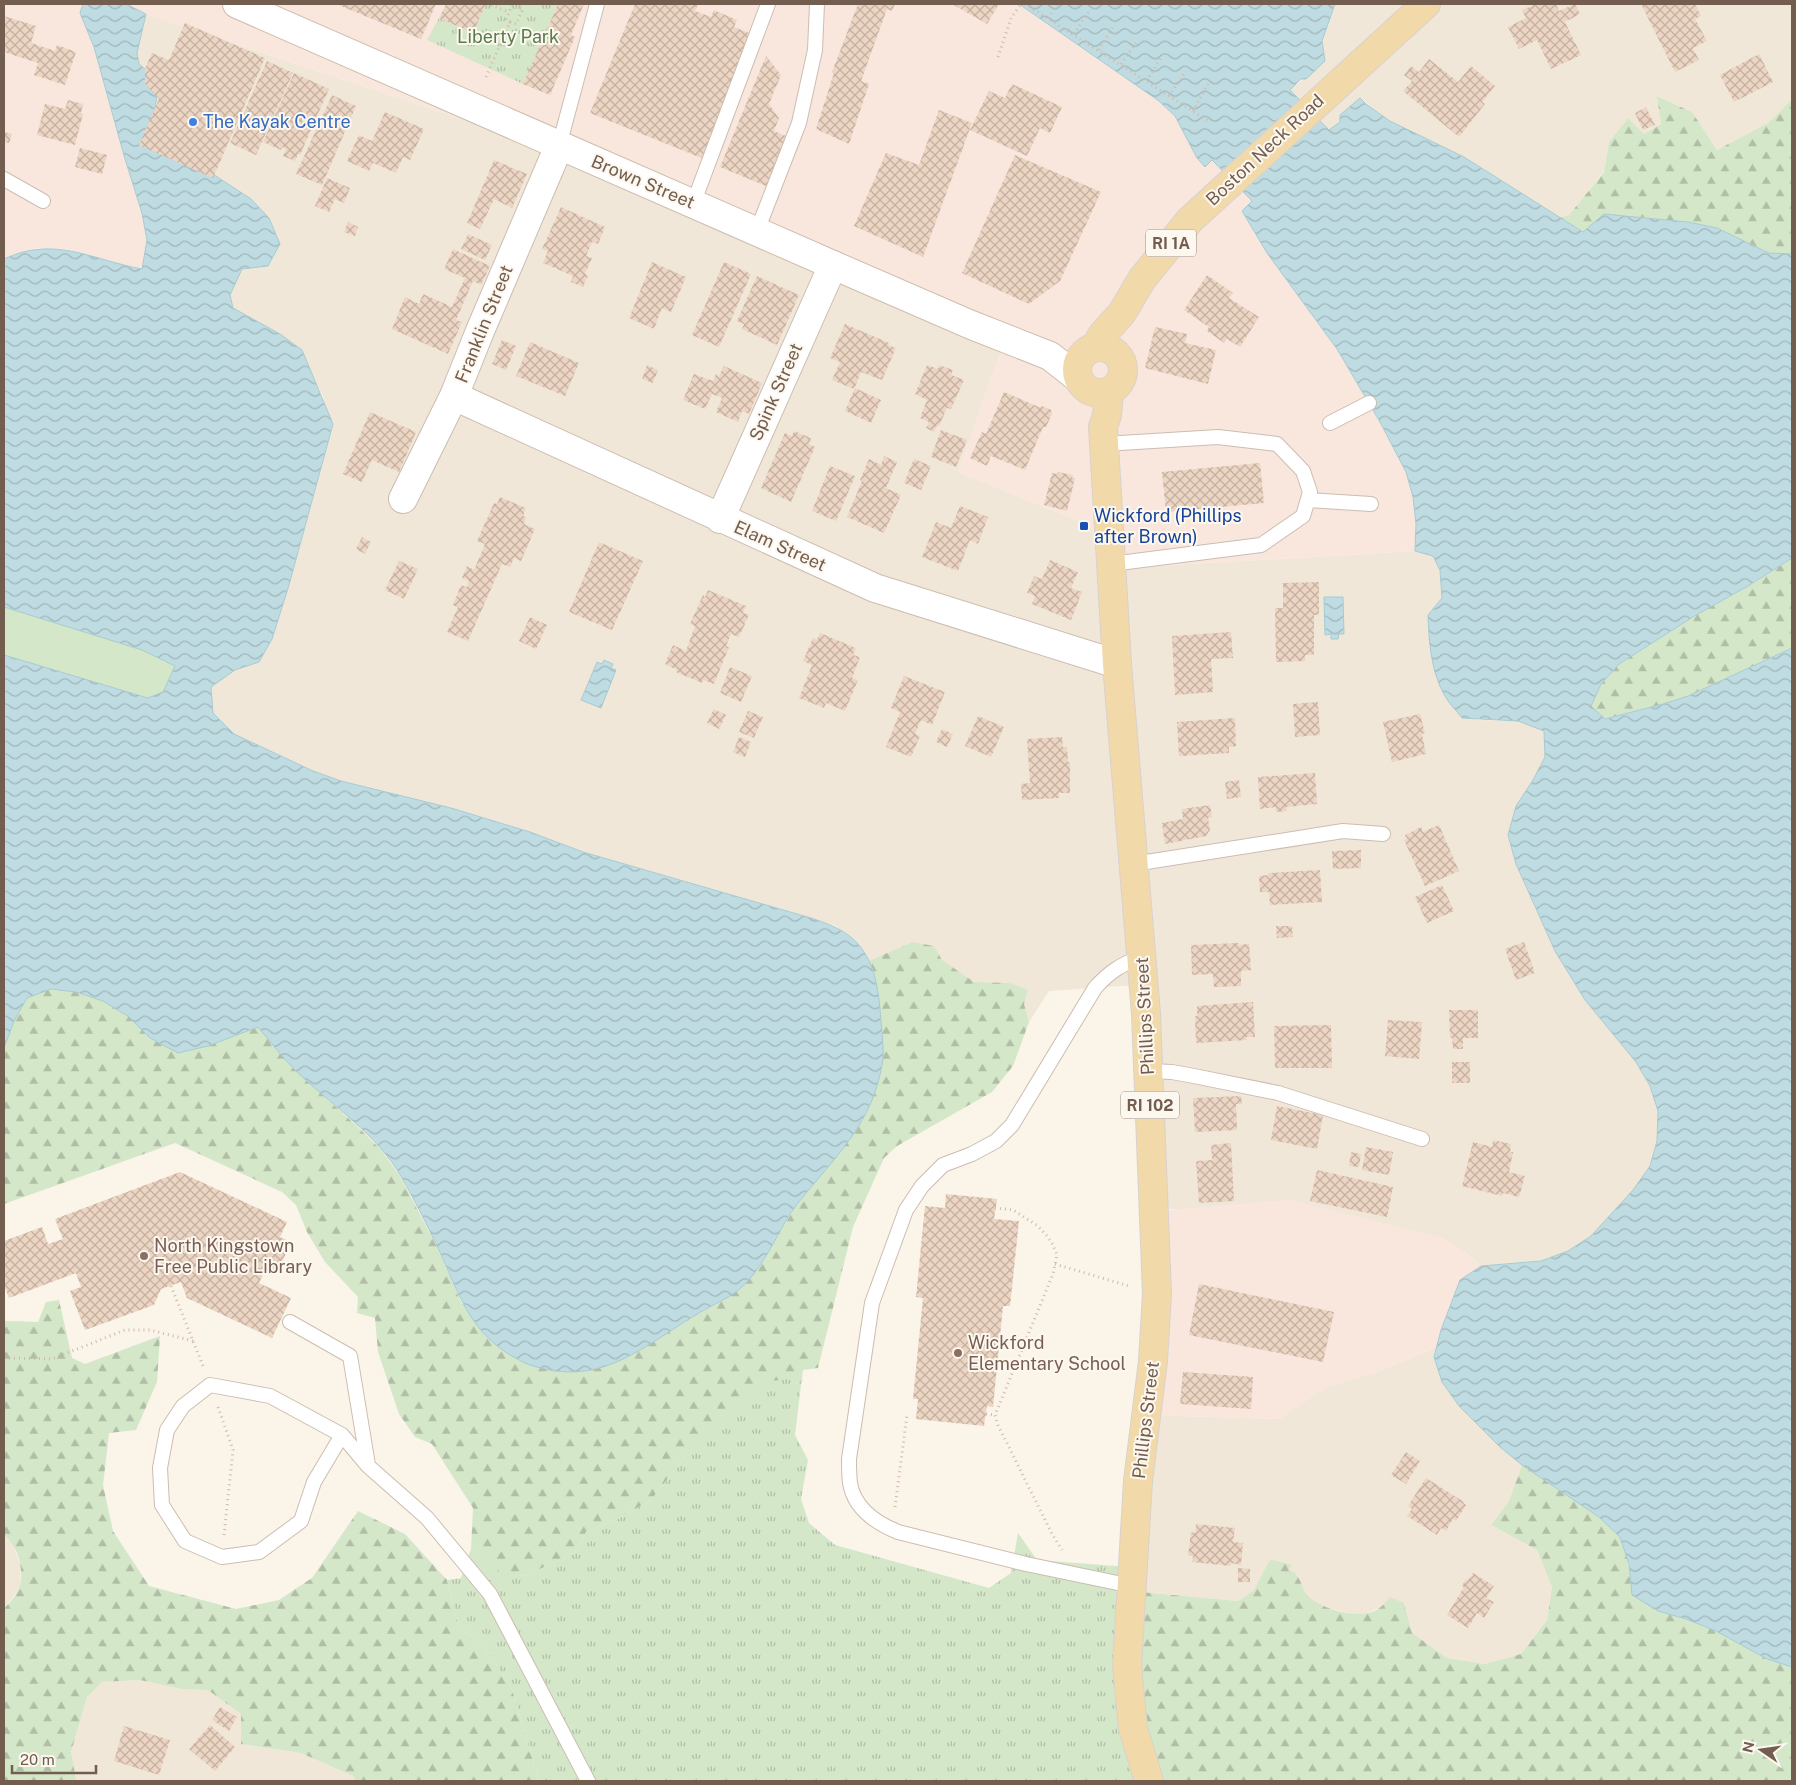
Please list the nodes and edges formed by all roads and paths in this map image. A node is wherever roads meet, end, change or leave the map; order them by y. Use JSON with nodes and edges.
{"nodes":[{"id":1,"x":237,"y":4,"type":"edge"},
{"id":2,"x":597,"y":4,"type":"edge"},
{"id":3,"x":768,"y":4,"type":"edge"},
{"id":4,"x":817,"y":4,"type":"edge"},
{"id":5,"x":1023,"y":4,"type":"edge"},
{"id":6,"x":1058,"y":4,"type":"edge"},
{"id":7,"x":1426,"y":4,"type":"edge"},
{"id":8,"x":491,"y":5,"type":"edge"},
{"id":9,"x":518,"y":5,"type":"edge"},
{"id":10,"x":1090,"y":10,"type":"dead end"},
{"id":11,"x":509,"y":12,"type":"junction"},
{"id":12,"x":1048,"y":18,"type":"junction"},
{"id":13,"x":510,"y":22,"type":"junction"},
{"id":14,"x":1114,"y":25,"type":"dead end"},
{"id":15,"x":1074,"y":34,"type":"junction"},
{"id":16,"x":1138,"y":40,"type":"dead end"},
{"id":17,"x":1099,"y":50,"type":"junction"},
{"id":18,"x":998,"y":56,"type":"dead end"},
{"id":19,"x":1162,"y":56,"type":"dead end"},
{"id":20,"x":1121,"y":64,"type":"junction"},
{"id":21,"x":1186,"y":71,"type":"dead end"},
{"id":22,"x":486,"y":77,"type":"dead end"},
{"id":23,"x":1147,"y":81,"type":"junction"},
{"id":24,"x":1208,"y":84,"type":"dead end"},
{"id":25,"x":1169,"y":96,"type":"junction"},
{"id":26,"x":1193,"y":111,"type":"junction"},
{"id":27,"x":1210,"y":122,"type":"dead end"},
{"id":28,"x":559,"y":146,"type":"junction"},
{"id":29,"x":4,"y":179,"type":"edge"},
{"id":30,"x":43,"y":201,"type":"dead end"},
{"id":31,"x":693,"y":204,"type":"junction"},
{"id":32,"x":757,"y":231,"type":"junction"},
{"id":33,"x":833,"y":265,"type":"junction"},
{"id":34,"x":1095,"y":370,"type":"junction"},
{"id":35,"x":454,"y":396,"type":"junction"},
{"id":36,"x":1369,"y":403,"type":"dead end"},
{"id":37,"x":1330,"y":423,"type":"dead end"},
{"id":38,"x":1104,"y":436,"type":"junction"},
{"id":39,"x":403,"y":500,"type":"dead end"},
{"id":40,"x":1308,"y":500,"type":"junction"},
{"id":41,"x":1371,"y":504,"type":"dead end"},
{"id":42,"x":720,"y":518,"type":"junction"},
{"id":43,"x":1112,"y":564,"type":"junction"},
{"id":44,"x":1117,"y":664,"type":"junction"},
{"id":45,"x":1383,"y":834,"type":"dead end"},
{"id":46,"x":1134,"y":864,"type":"junction"},
{"id":47,"x":1142,"y":956,"type":"junction"},
{"id":48,"x":1149,"y":1071,"type":"junction"},
{"id":49,"x":1422,"y":1139,"type":"dead end"},
{"id":50,"x":996,"y":1208,"type":"dead end"},
{"id":51,"x":1055,"y":1264,"type":"junction"},
{"id":52,"x":171,"y":1286,"type":"dead end"},
{"id":53,"x":1157,"y":1294,"type":"junction"},
{"id":54,"x":290,"y":1322,"type":"dead end"},
{"id":55,"x":193,"y":1342,"type":"junction"},
{"id":56,"x":4,"y":1358,"type":"edge"},
{"id":57,"x":210,"y":1385,"type":"junction"},
{"id":58,"x":986,"y":1414,"type":"dead end"},
{"id":59,"x":907,"y":1415,"type":"dead end"},
{"id":60,"x":995,"y":1415,"type":"junction"},
{"id":61,"x":342,"y":1435,"type":"junction"},
{"id":62,"x":368,"y":1466,"type":"junction"},
{"id":63,"x":892,"y":1530,"type":"junction"},
{"id":64,"x":222,"y":1557,"type":"junction"},
{"id":65,"x":1076,"y":1574,"type":"junction"},
{"id":66,"x":1132,"y":1586,"type":"junction"},
{"id":67,"x":588,"y":1781,"type":"edge"},
{"id":68,"x":1149,"y":1781,"type":"edge"}],
"edges":[{"from":1,"to":28,"type":"street","name":"Brown Street"},
{"from":2,"to":28,"type":"lane"},
{"from":3,"to":31,"type":"lane"},
{"from":4,"to":32,"type":"lane"},
{"from":5,"to":12,"type":"path"},
{"from":5,"to":18,"type":"path"},
{"from":6,"to":12,"type":"path"},
{"from":7,"to":34,"type":"main road","name":"Boston Neck Road","number":"RI 1A"},
{"from":8,"to":11,"type":"path"},
{"from":9,"to":11,"type":"path"},
{"from":9,"to":13,"type":"path"},
{"from":10,"to":15,"type":"path"},
{"from":11,"to":13,"type":"path"},
{"from":12,"to":15,"type":"path"},
{"from":13,"to":22,"type":"path"},
{"from":14,"to":17,"type":"path"},
{"from":15,"to":17,"type":"path"},
{"from":16,"to":20,"type":"path"},
{"from":17,"to":20,"type":"path"},
{"from":19,"to":23,"type":"path"},
{"from":20,"to":23,"type":"path"},
{"from":21,"to":25,"type":"path"},
{"from":23,"to":25,"type":"path"},
{"from":24,"to":26,"type":"path"},
{"from":25,"to":26,"type":"path"},
{"from":26,"to":27,"type":"path"},
{"from":28,"to":31,"type":"street","name":"Brown Street"},
{"from":28,"to":35,"type":"street","name":"Franklin Street"},
{"from":29,"to":30,"type":"lane"},
{"from":31,"to":32,"type":"street","name":"Brown Street"},
{"from":32,"to":33,"type":"street","name":"Brown Street"},
{"from":33,"to":34,"type":"street","name":"Brown Street"},
{"from":33,"to":42,"type":"street","name":"Spink Street"},
{"from":34,"to":38,"type":"main road","name":"Phillips Street","number":"RI 102"},
{"from":35,"to":39,"type":"street","name":"Franklin Street"},
{"from":35,"to":42,"type":"street","name":"Elam Street"},
{"from":36,"to":37,"type":"lane"},
{"from":38,"to":40,"type":"lane"},
{"from":38,"to":43,"type":"main road","name":"Phillips Street","number":"RI 102"},
{"from":40,"to":41,"type":"lane"},
{"from":40,"to":43,"type":"lane"},
{"from":42,"to":44,"type":"street","name":"Elam Street"},
{"from":43,"to":44,"type":"main road","name":"Phillips Street","number":"RI 102"},
{"from":44,"to":46,"type":"main road","name":"Phillips Street","number":"RI 102"},
{"from":45,"to":46,"type":"lane"},
{"from":46,"to":47,"type":"main road","name":"Phillips Street","number":"RI 102"},
{"from":47,"to":48,"type":"main road","name":"Phillips Street","number":"RI 102"},
{"from":47,"to":63,"type":"lane"},
{"from":48,"to":49,"type":"lane"},
{"from":48,"to":53,"type":"main road","name":"Phillips Street","number":"RI 102"},
{"from":50,"to":51,"type":"path"},
{"from":51,"to":53,"type":"path"},
{"from":51,"to":60,"type":"path"},
{"from":52,"to":55,"type":"path"},
{"from":53,"to":66,"type":"main road","name":"Phillips Street","number":"RI 102"},
{"from":54,"to":62,"type":"lane"},
{"from":55,"to":56,"type":"path"},
{"from":55,"to":57,"type":"path"},
{"from":57,"to":61,"type":"lane"},
{"from":57,"to":64,"type":"path"},
{"from":57,"to":64,"type":"lane"},
{"from":58,"to":60,"type":"path"},
{"from":59,"to":63,"type":"path"},
{"from":60,"to":65,"type":"path"},
{"from":61,"to":62,"type":"lane"},
{"from":61,"to":64,"type":"lane"},
{"from":62,"to":67,"type":"lane"},
{"from":63,"to":65,"type":"lane"},
{"from":65,"to":66,"type":"lane"},
{"from":66,"to":68,"type":"main road","name":"Phillips Street","number":"RI 102"}]}
